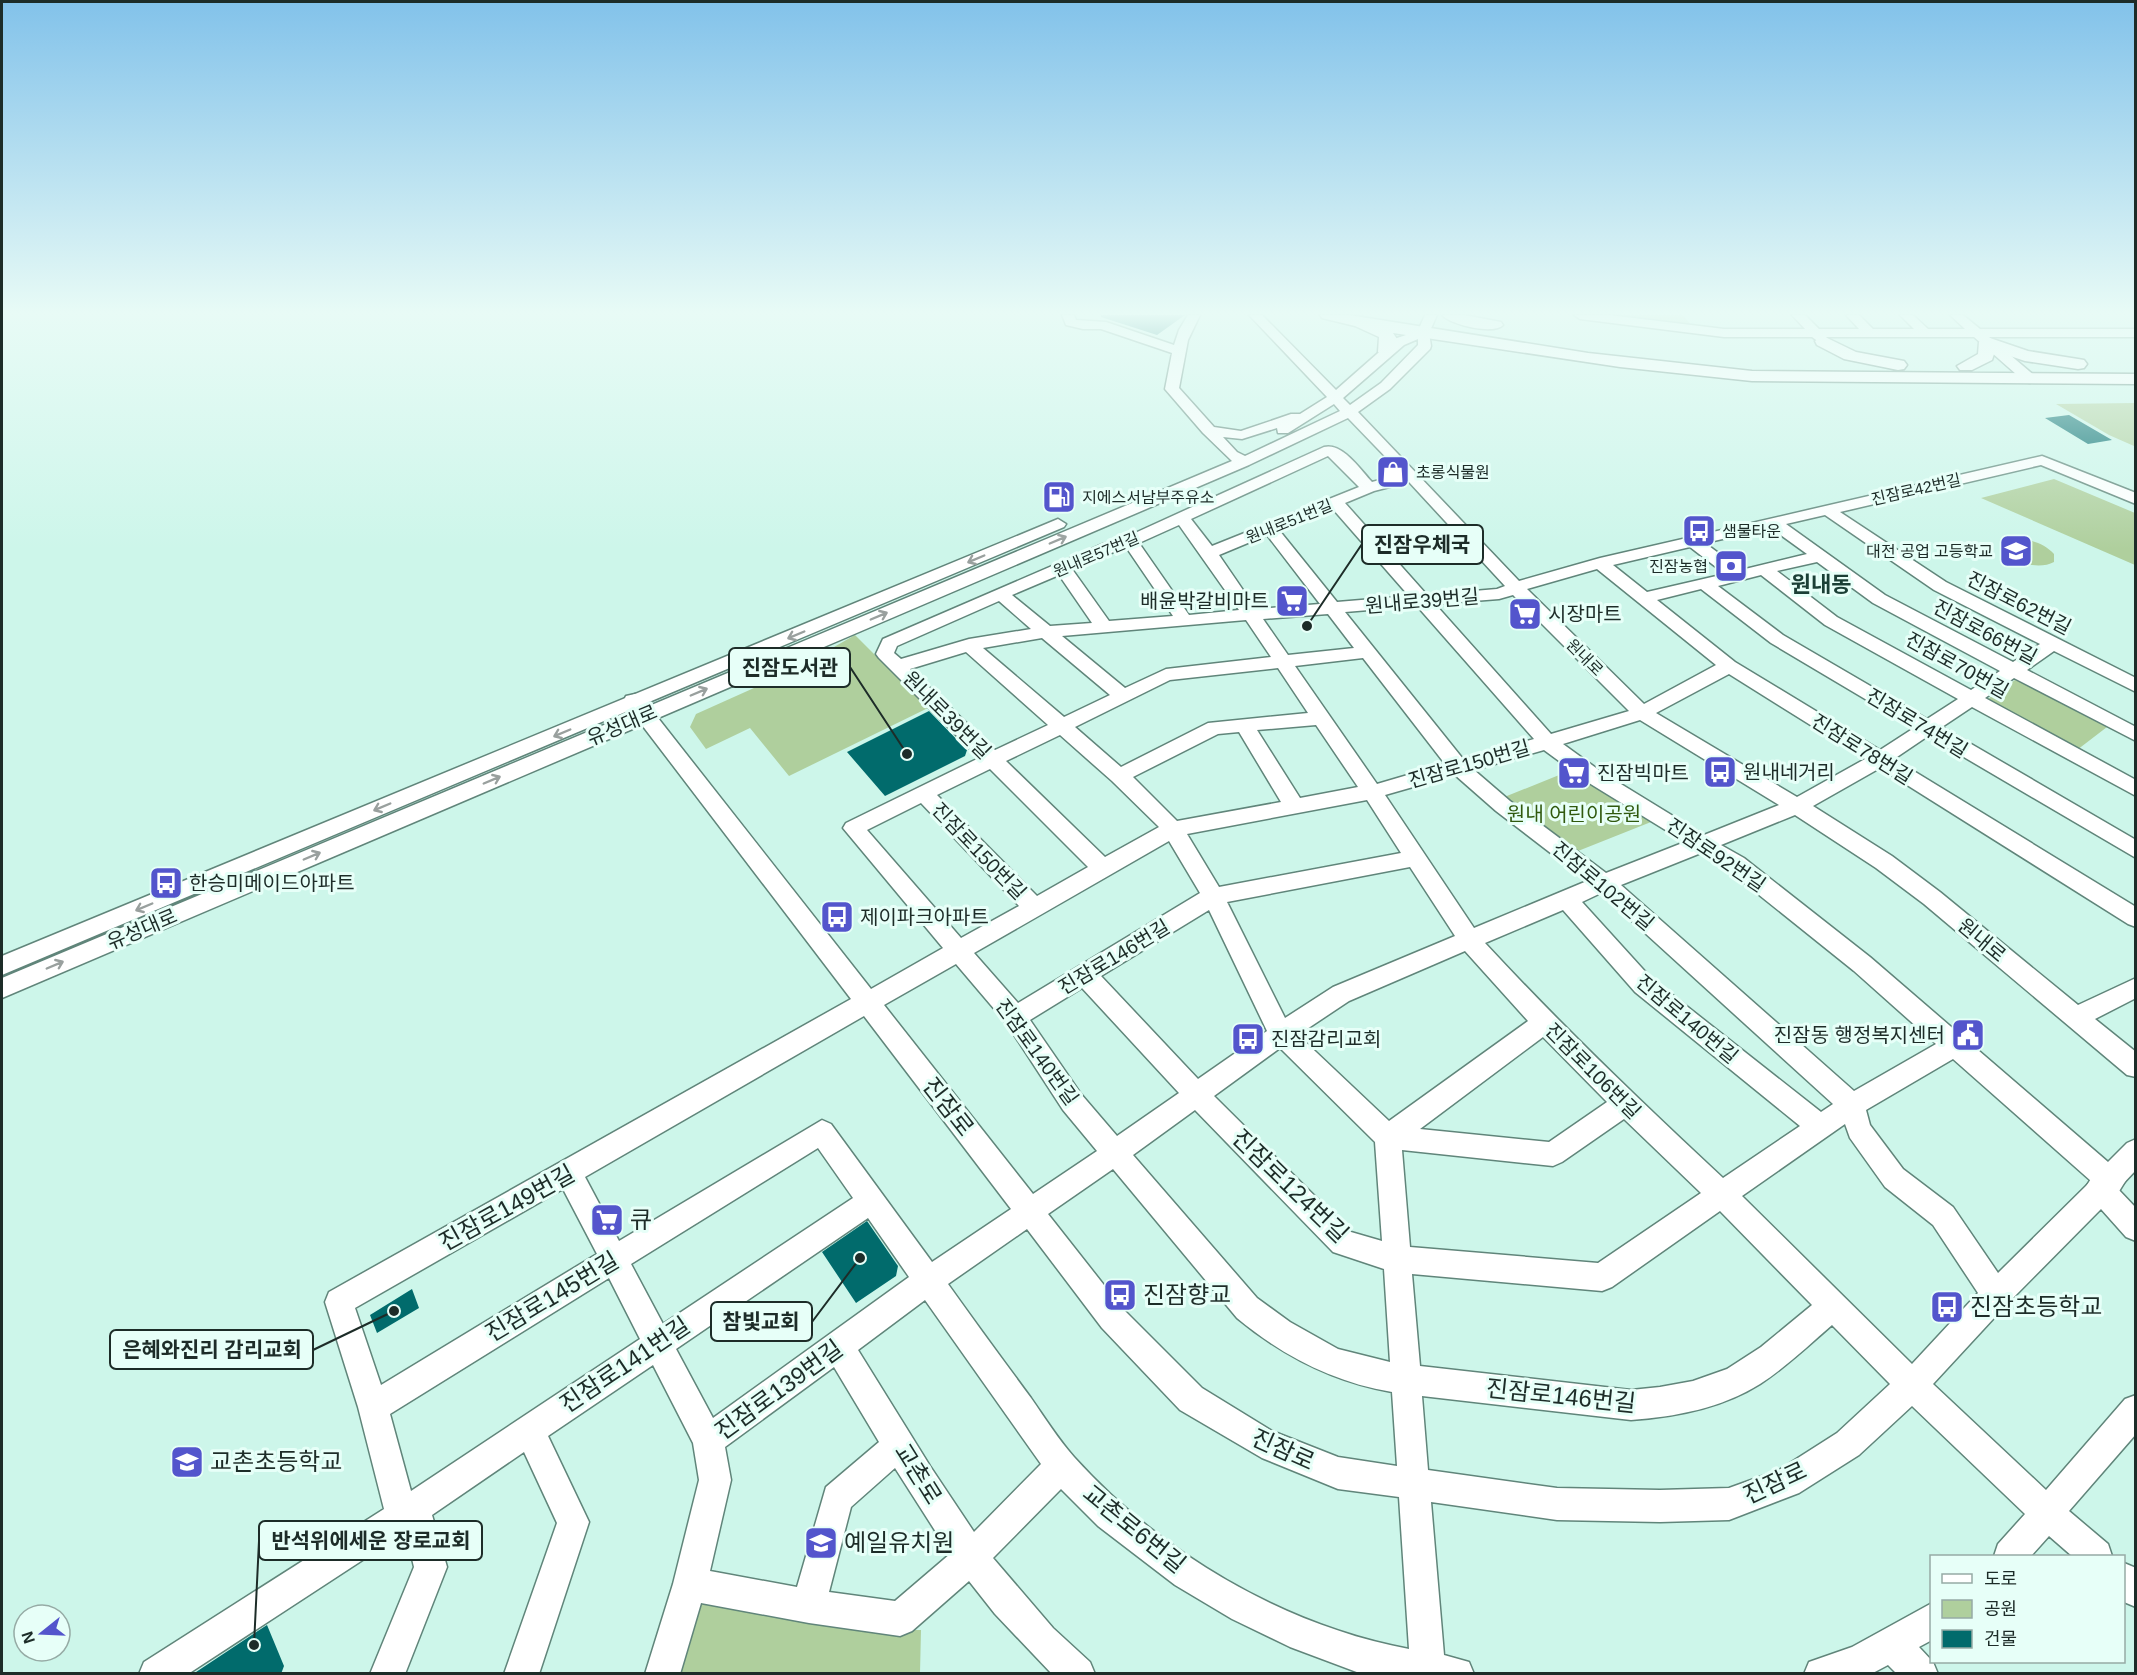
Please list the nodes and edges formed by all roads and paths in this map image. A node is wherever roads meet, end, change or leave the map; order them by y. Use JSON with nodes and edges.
{"nodes":[{"id":1,"x":1175,"y":393,"type":"edge"},
{"id":2,"x":1330,"y":393,"type":"edge"},
{"id":3,"x":1340,"y":393,"type":"edge"},
{"id":4,"x":1375,"y":393,"type":"edge"},
{"id":5,"x":1335,"y":398,"type":"junction"},
{"id":6,"x":1319,"y":409,"type":"junction"},
{"id":7,"x":1348,"y":412,"type":"junction"},
{"id":8,"x":1208,"y":430,"type":"junction"},
{"id":9,"x":1238,"y":459,"type":"junction"},
{"id":10,"x":1412,"y":476,"type":"junction"},
{"id":11,"x":1369,"y":488,"type":"junction"},
{"id":12,"x":2136,"y":499,"type":"edge"},
{"id":13,"x":1336,"y":503,"type":"junction"},
{"id":14,"x":1827,"y":510,"type":"junction"},
{"id":15,"x":1181,"y":517,"type":"junction"},
{"id":16,"x":1773,"y":522,"type":"junction"},
{"id":17,"x":1270,"y":529,"type":"junction"},
{"id":18,"x":1130,"y":541,"type":"junction"},
{"id":19,"x":1692,"y":541,"type":"junction"},
{"id":20,"x":1209,"y":553,"type":"junction"},
{"id":21,"x":1821,"y":556,"type":"junction"},
{"id":22,"x":1600,"y":563,"type":"junction"},
{"id":23,"x":1063,"y":568,"type":"junction"},
{"id":24,"x":1765,"y":570,"type":"junction"},
{"id":25,"x":1738,"y":576,"type":"junction"},
{"id":26,"x":1705,"y":584,"type":"junction"},
{"id":27,"x":1517,"y":589,"type":"junction"},
{"id":28,"x":1000,"y":594,"type":"junction"},
{"id":29,"x":1644,"y":598,"type":"junction"},
{"id":30,"x":1423,"y":602,"type":"junction"},
{"id":31,"x":1333,"y":609,"type":"junction"},
{"id":32,"x":1251,"y":616,"type":"junction"},
{"id":33,"x":1184,"y":620,"type":"junction"},
{"id":34,"x":1104,"y":626,"type":"junction"},
{"id":35,"x":1045,"y":632,"type":"junction"},
{"id":36,"x":2053,"y":644,"type":"junction"},
{"id":37,"x":969,"y":645,"type":"junction"},
{"id":38,"x":1369,"y":652,"type":"junction"},
{"id":39,"x":1283,"y":663,"type":"junction"},
{"id":40,"x":899,"y":666,"type":"junction"},
{"id":41,"x":1729,"y":666,"type":"junction"},
{"id":42,"x":2013,"y":672,"type":"junction"},
{"id":43,"x":2136,"y":686,"type":"edge"},
{"id":44,"x":1122,"y":695,"type":"junction"},
{"id":45,"x":1971,"y":699,"type":"junction"},
{"id":46,"x":640,"y":709,"type":"junction"},
{"id":47,"x":1642,"y":714,"type":"junction"},
{"id":48,"x":1321,"y":718,"type":"junction"},
{"id":49,"x":1244,"y":725,"type":"junction"},
{"id":50,"x":1060,"y":726,"type":"junction"},
{"id":51,"x":1926,"y":729,"type":"junction"},
{"id":52,"x":2136,"y":735,"type":"edge"},
{"id":53,"x":1547,"y":741,"type":"junction"},
{"id":54,"x":991,"y":759,"type":"junction"},
{"id":55,"x":1879,"y":760,"type":"junction"},
{"id":56,"x":1458,"y":766,"type":"junction"},
{"id":57,"x":1119,"y":776,"type":"junction"},
{"id":58,"x":2136,"y":789,"type":"edge"},
{"id":59,"x":1372,"y":792,"type":"junction"},
{"id":60,"x":923,"y":793,"type":"junction"},
{"id":61,"x":1797,"y":806,"type":"junction"},
{"id":62,"x":1295,"y":807,"type":"junction"},
{"id":63,"x":1173,"y":829,"type":"junction"},
{"id":64,"x":1702,"y":843,"type":"junction"},
{"id":65,"x":2136,"y":850,"type":"edge"},
{"id":66,"x":1416,"y":858,"type":"junction"},
{"id":67,"x":1104,"y":869,"type":"junction"},
{"id":68,"x":1604,"y":883,"type":"junction"},
{"id":69,"x":1213,"y":896,"type":"junction"},
{"id":70,"x":1566,"y":899,"type":"junction"},
{"id":71,"x":1035,"y":908,"type":"junction"},
{"id":72,"x":2136,"y":918,"type":"edge"},
{"id":73,"x":1470,"y":941,"type":"junction"},
{"id":74,"x":959,"y":952,"type":"junction"},
{"id":75,"x":2,"y":966,"type":"edge"},
{"id":76,"x":1084,"y":974,"type":"junction"},
{"id":77,"x":2136,"y":987,"type":"edge"},
{"id":78,"x":2,"y":988,"type":"edge"},
{"id":79,"x":868,"y":1004,"type":"junction"},
{"id":80,"x":1015,"y":1017,"type":"junction"},
{"id":81,"x":2074,"y":1018,"type":"junction"},
{"id":82,"x":1544,"y":1023,"type":"junction"},
{"id":83,"x":1280,"y":1033,"type":"junction"},
{"id":84,"x":1956,"y":1046,"type":"junction"},
{"id":85,"x":2136,"y":1068,"type":"edge"},
{"id":86,"x":1197,"y":1095,"type":"junction"},
{"id":87,"x":1625,"y":1104,"type":"junction"},
{"id":88,"x":1852,"y":1105,"type":"junction"},
{"id":89,"x":1821,"y":1126,"type":"junction"},
{"id":90,"x":1388,"y":1137,"type":"junction"},
{"id":91,"x":2136,"y":1151,"type":"edge"},
{"id":92,"x":1115,"y":1153,"type":"junction"},
{"id":93,"x":569,"y":1173,"type":"junction"},
{"id":94,"x":2105,"y":1185,"type":"junction"},
{"id":95,"x":1722,"y":1195,"type":"junction"},
{"id":96,"x":871,"y":1202,"type":"junction"},
{"id":97,"x":1028,"y":1211,"type":"junction"},
{"id":98,"x":2136,"y":1228,"type":"edge"},
{"id":99,"x":614,"y":1259,"type":"junction"},
{"id":100,"x":1395,"y":1259,"type":"junction"},
{"id":101,"x":928,"y":1281,"type":"junction"},
{"id":102,"x":1996,"y":1295,"type":"junction"},
{"id":103,"x":1833,"y":1306,"type":"junction"},
{"id":104,"x":657,"y":1343,"type":"junction"},
{"id":105,"x":839,"y":1347,"type":"junction"},
{"id":106,"x":1405,"y":1379,"type":"junction"},
{"id":107,"x":1912,"y":1385,"type":"junction"},
{"id":108,"x":373,"y":1407,"type":"junction"},
{"id":109,"x":2136,"y":1410,"type":"edge"},
{"id":110,"x":529,"y":1429,"type":"junction"},
{"id":111,"x":708,"y":1440,"type":"junction"},
{"id":112,"x":900,"y":1444,"type":"junction"},
{"id":113,"x":1061,"y":1466,"type":"junction"},
{"id":114,"x":1413,"y":1484,"type":"junction"},
{"id":115,"x":2048,"y":1514,"type":"junction"},
{"id":116,"x":402,"y":1516,"type":"junction"},
{"id":117,"x":2012,"y":1555,"type":"edge"},
{"id":118,"x":2094,"y":1555,"type":"edge"},
{"id":119,"x":970,"y":1558,"type":"junction"},
{"id":120,"x":690,"y":1584,"type":"junction"},
{"id":121,"x":809,"y":1606,"type":"junction"},
{"id":122,"x":1930,"y":1621,"type":"edge"},
{"id":123,"x":1893,"y":1645,"type":"junction"},
{"id":124,"x":1438,"y":1672,"type":"edge"},
{"id":125,"x":156,"y":1674,"type":"edge"},
{"id":126,"x":387,"y":1674,"type":"edge"},
{"id":127,"x":520,"y":1674,"type":"edge"},
{"id":128,"x":662,"y":1674,"type":"edge"},
{"id":129,"x":1078,"y":1674,"type":"edge"},
{"id":130,"x":1821,"y":1674,"type":"edge"},
{"id":131,"x":1921,"y":1674,"type":"edge"}],
"edges":[{"from":1,"to":8,"type":"street"},
{"from":2,"to":5,"type":"street","name":"원내로"},
{"from":3,"to":5,"type":"street","name":"유성대로"},
{"from":4,"to":7,"type":"street","name":"유성대로"},
{"from":5,"to":6,"type":"street","name":"유성대로"},
{"from":5,"to":7,"type":"street","name":"원내로"},
{"from":6,"to":8,"type":"street"},
{"from":6,"to":9,"type":"street","name":"유성대로"},
{"from":7,"to":9,"type":"street","name":"유성대로"},
{"from":7,"to":10,"type":"street","name":"원내로"},
{"from":8,"to":9,"type":"street"},
{"from":9,"to":46,"type":"street","name":"유성대로"},
{"from":10,"to":11,"type":"street","name":"원내로51번길"},
{"from":10,"to":27,"type":"street","name":"원내로"},
{"from":11,"to":13,"type":"street","name":"원내로51번길"},
{"from":11,"to":15,"type":"street","name":"원내로57번길"},
{"from":12,"to":14,"type":"street","name":"진잠로42번길"},
{"from":13,"to":17,"type":"street","name":"원내로51번길"},
{"from":13,"to":30,"type":"street","name":"진잠로92번길"},
{"from":14,"to":16,"type":"street","name":"진잠로42번길"},
{"from":14,"to":36,"type":"street","name":"진잠로62번길"},
{"from":15,"to":18,"type":"street","name":"원내로57번길"},
{"from":15,"to":20,"type":"street","name":"진잠로106번길"},
{"from":16,"to":19,"type":"street","name":"진잠로42번길"},
{"from":16,"to":21,"type":"street","name":"진잠로66번길"},
{"from":17,"to":20,"type":"street","name":"원내로51번길"},
{"from":17,"to":31,"type":"street","name":"진잠로102번길"},
{"from":18,"to":23,"type":"street","name":"원내로57번길"},
{"from":18,"to":33,"type":"street"},
{"from":19,"to":22,"type":"street","name":"진잠로42번길"},
{"from":19,"to":25,"type":"street"},
{"from":20,"to":32,"type":"street","name":"진잠로106번길"},
{"from":21,"to":24,"type":"street"},
{"from":21,"to":42,"type":"street","name":"진잠로66번길"},
{"from":22,"to":27,"type":"street","name":"진잠로42번길"},
{"from":22,"to":29,"type":"street","name":"진잠로78번길"},
{"from":23,"to":28,"type":"street","name":"원내로57번길"},
{"from":23,"to":34,"type":"street"},
{"from":24,"to":25,"type":"street"},
{"from":24,"to":45,"type":"street","name":"진잠로70번길"},
{"from":25,"to":26,"type":"street"},
{"from":26,"to":29,"type":"street"},
{"from":26,"to":51,"type":"street","name":"진잠로74번길"},
{"from":27,"to":30,"type":"street","name":"원내로39번길"},
{"from":27,"to":47,"type":"street","name":"원내로"},
{"from":28,"to":35,"type":"street"},
{"from":28,"to":40,"type":"street","name":"원내로57번길"},
{"from":29,"to":41,"type":"street","name":"진잠로78번길"},
{"from":30,"to":31,"type":"street","name":"원내로39번길"},
{"from":30,"to":53,"type":"street","name":"진잠로92번길"},
{"from":31,"to":32,"type":"street","name":"원내로39번길"},
{"from":31,"to":38,"type":"street","name":"진잠로102번길"},
{"from":32,"to":33,"type":"street","name":"원내로39번길"},
{"from":32,"to":39,"type":"street","name":"진잠로106번길"},
{"from":33,"to":34,"type":"street","name":"원내로39번길"},
{"from":34,"to":35,"type":"street","name":"원내로39번길"},
{"from":35,"to":37,"type":"street","name":"원내로39번길"},
{"from":35,"to":44,"type":"street"},
{"from":36,"to":42,"type":"street"},
{"from":36,"to":43,"type":"street","name":"진잠로62번길"},
{"from":37,"to":40,"type":"street","name":"원내로39번길"},
{"from":37,"to":50,"type":"street"},
{"from":38,"to":39,"type":"street"},
{"from":38,"to":56,"type":"street","name":"진잠로102번길"},
{"from":39,"to":44,"type":"street"},
{"from":39,"to":48,"type":"street","name":"진잠로106번길"},
{"from":40,"to":54,"type":"street","name":"원내로39번길"},
{"from":41,"to":47,"type":"street"},
{"from":41,"to":55,"type":"street","name":"진잠로78번길"},
{"from":42,"to":45,"type":"street"},
{"from":42,"to":52,"type":"street","name":"진잠로66번길"},
{"from":44,"to":50,"type":"street"},
{"from":45,"to":51,"type":"street"},
{"from":45,"to":58,"type":"street","name":"진잠로70번길"},
{"from":46,"to":75,"type":"street","name":"유성대로","one_way":true},
{"from":78,"to":46,"type":"street","name":"유성대로","one_way":true},
{"from":46,"to":79,"type":"street","name":"진잠로"},
{"from":47,"to":53,"type":"street","name":"진잠로150번길"},
{"from":47,"to":61,"type":"street","name":"원내로"},
{"from":48,"to":49,"type":"street"},
{"from":48,"to":59,"type":"street","name":"진잠로106번길"},
{"from":49,"to":57,"type":"street"},
{"from":49,"to":62,"type":"street"},
{"from":50,"to":54,"type":"street"},
{"from":50,"to":57,"type":"street"},
{"from":51,"to":55,"type":"street"},
{"from":51,"to":65,"type":"street","name":"진잠로74번길"},
{"from":53,"to":56,"type":"street","name":"진잠로150번길"},
{"from":53,"to":64,"type":"street","name":"진잠로92번길"},
{"from":54,"to":60,"type":"street"},
{"from":54,"to":67,"type":"street","name":"원내로39번길"},
{"from":55,"to":61,"type":"street"},
{"from":55,"to":72,"type":"street","name":"진잠로78번길"},
{"from":56,"to":59,"type":"street","name":"진잠로150번길"},
{"from":56,"to":68,"type":"street","name":"진잠로102번길"},
{"from":57,"to":63,"type":"street"},
{"from":59,"to":62,"type":"street","name":"진잠로150번길"},
{"from":59,"to":66,"type":"street","name":"진잠로106번길"},
{"from":60,"to":71,"type":"street","name":"진잠로150번길"},
{"from":60,"to":74,"type":"street"},
{"from":61,"to":64,"type":"street"},
{"from":61,"to":81,"type":"street","name":"원내로"},
{"from":62,"to":63,"type":"street","name":"진잠로150번길"},
{"from":63,"to":67,"type":"street","name":"진잠로150번길"},
{"from":63,"to":69,"type":"street"},
{"from":64,"to":68,"type":"street"},
{"from":64,"to":84,"type":"street","name":"진잠로92번길"},
{"from":66,"to":69,"type":"street","name":"진잠로146번길"},
{"from":66,"to":73,"type":"street","name":"진잠로106번길"},
{"from":67,"to":71,"type":"street","name":"진잠로150번길"},
{"from":68,"to":70,"type":"street"},
{"from":68,"to":88,"type":"street","name":"진잠로102번길"},
{"from":69,"to":76,"type":"street","name":"진잠로146번길"},
{"from":69,"to":83,"type":"street"},
{"from":70,"to":73,"type":"street"},
{"from":70,"to":89,"type":"street","name":"진잠로140번길"},
{"from":71,"to":74,"type":"street","name":"진잠로150번길"},
{"from":73,"to":82,"type":"street","name":"진잠로106번길"},
{"from":73,"to":83,"type":"street"},
{"from":74,"to":79,"type":"street","name":"진잠로150번길"},
{"from":74,"to":80,"type":"street","name":"진잠로140번길"},
{"from":76,"to":80,"type":"street","name":"진잠로146번길"},
{"from":76,"to":86,"type":"street"},
{"from":77,"to":81,"type":"street"},
{"from":79,"to":93,"type":"street","name":"진잠로149번길"},
{"from":79,"to":97,"type":"street","name":"진잠로"},
{"from":80,"to":92,"type":"street","name":"진잠로140번길"},
{"from":81,"to":85,"type":"street","name":"원내로"},
{"from":82,"to":87,"type":"street","name":"진잠로106번길"},
{"from":82,"to":90,"type":"street"},
{"from":83,"to":86,"type":"street"},
{"from":83,"to":90,"type":"street"},
{"from":84,"to":88,"type":"street"},
{"from":84,"to":94,"type":"street","name":"진잠로92번길"},
{"from":86,"to":92,"type":"street"},
{"from":86,"to":100,"type":"street","name":"진잠로124번길"},
{"from":87,"to":90,"type":"street"},
{"from":87,"to":95,"type":"street","name":"진잠로106번길"},
{"from":88,"to":89,"type":"street"},
{"from":88,"to":102,"type":"street","name":"진잠로102번길"},
{"from":89,"to":95,"type":"street"},
{"from":90,"to":100,"type":"street"},
{"from":91,"to":94,"type":"street","name":"진잠로"},
{"from":92,"to":97,"type":"street"},
{"from":92,"to":106,"type":"street"},
{"from":93,"to":99,"type":"street"},
{"from":93,"to":108,"type":"street","name":"진잠로149번길"},
{"from":94,"to":98,"type":"street"},
{"from":94,"to":102,"type":"street","name":"진잠로"},
{"from":95,"to":100,"type":"street"},
{"from":95,"to":103,"type":"street","name":"진잠로106번길"},
{"from":96,"to":99,"type":"street","name":"진잠로145번길"},
{"from":96,"to":101,"type":"street"},
{"from":96,"to":104,"type":"street","name":"진잠로141번길"},
{"from":97,"to":101,"type":"street","name":"진잠로139번길"},
{"from":97,"to":114,"type":"street","name":"진잠로"},
{"from":99,"to":104,"type":"street"},
{"from":99,"to":108,"type":"street","name":"진잠로145번길"},
{"from":100,"to":106,"type":"street"},
{"from":101,"to":105,"type":"street","name":"진잠로139번길"},
{"from":101,"to":113,"type":"street","name":"교촌로6번길"},
{"from":102,"to":107,"type":"street","name":"진잠로"},
{"from":103,"to":106,"type":"street","name":"진잠로146번길"},
{"from":103,"to":107,"type":"street","name":"진잠로106번길"},
{"from":104,"to":110,"type":"street","name":"진잠로141번길"},
{"from":104,"to":111,"type":"street"},
{"from":105,"to":111,"type":"street","name":"진잠로139번길"},
{"from":105,"to":112,"type":"street","name":"교촌로"},
{"from":106,"to":114,"type":"street"},
{"from":107,"to":114,"type":"street","name":"진잠로"},
{"from":107,"to":115,"type":"street","name":"진잠로106번길"},
{"from":108,"to":116,"type":"street","name":"진잠로149번길"},
{"from":109,"to":115,"type":"street"},
{"from":110,"to":116,"type":"street","name":"진잠로141번길"},
{"from":110,"to":127,"type":"street"},
{"from":111,"to":120,"type":"street","name":"진잠로139번길"},
{"from":112,"to":119,"type":"street","name":"교촌로"},
{"from":112,"to":121,"type":"street"},
{"from":113,"to":119,"type":"street"},
{"from":113,"to":124,"type":"street","name":"교촌로6번길"},
{"from":114,"to":124,"type":"street"},
{"from":115,"to":117,"type":"street"},
{"from":115,"to":118,"type":"street","name":"진잠로106번길"},
{"from":116,"to":125,"type":"street","name":"진잠로141번길"},
{"from":116,"to":126,"type":"street"},
{"from":119,"to":121,"type":"street"},
{"from":119,"to":129,"type":"street","name":"교촌로"},
{"from":120,"to":121,"type":"street"},
{"from":120,"to":128,"type":"street","name":"진잠로139번길"},
{"from":122,"to":123,"type":"street"},
{"from":123,"to":130,"type":"street"},
{"from":123,"to":131,"type":"street"}]}
